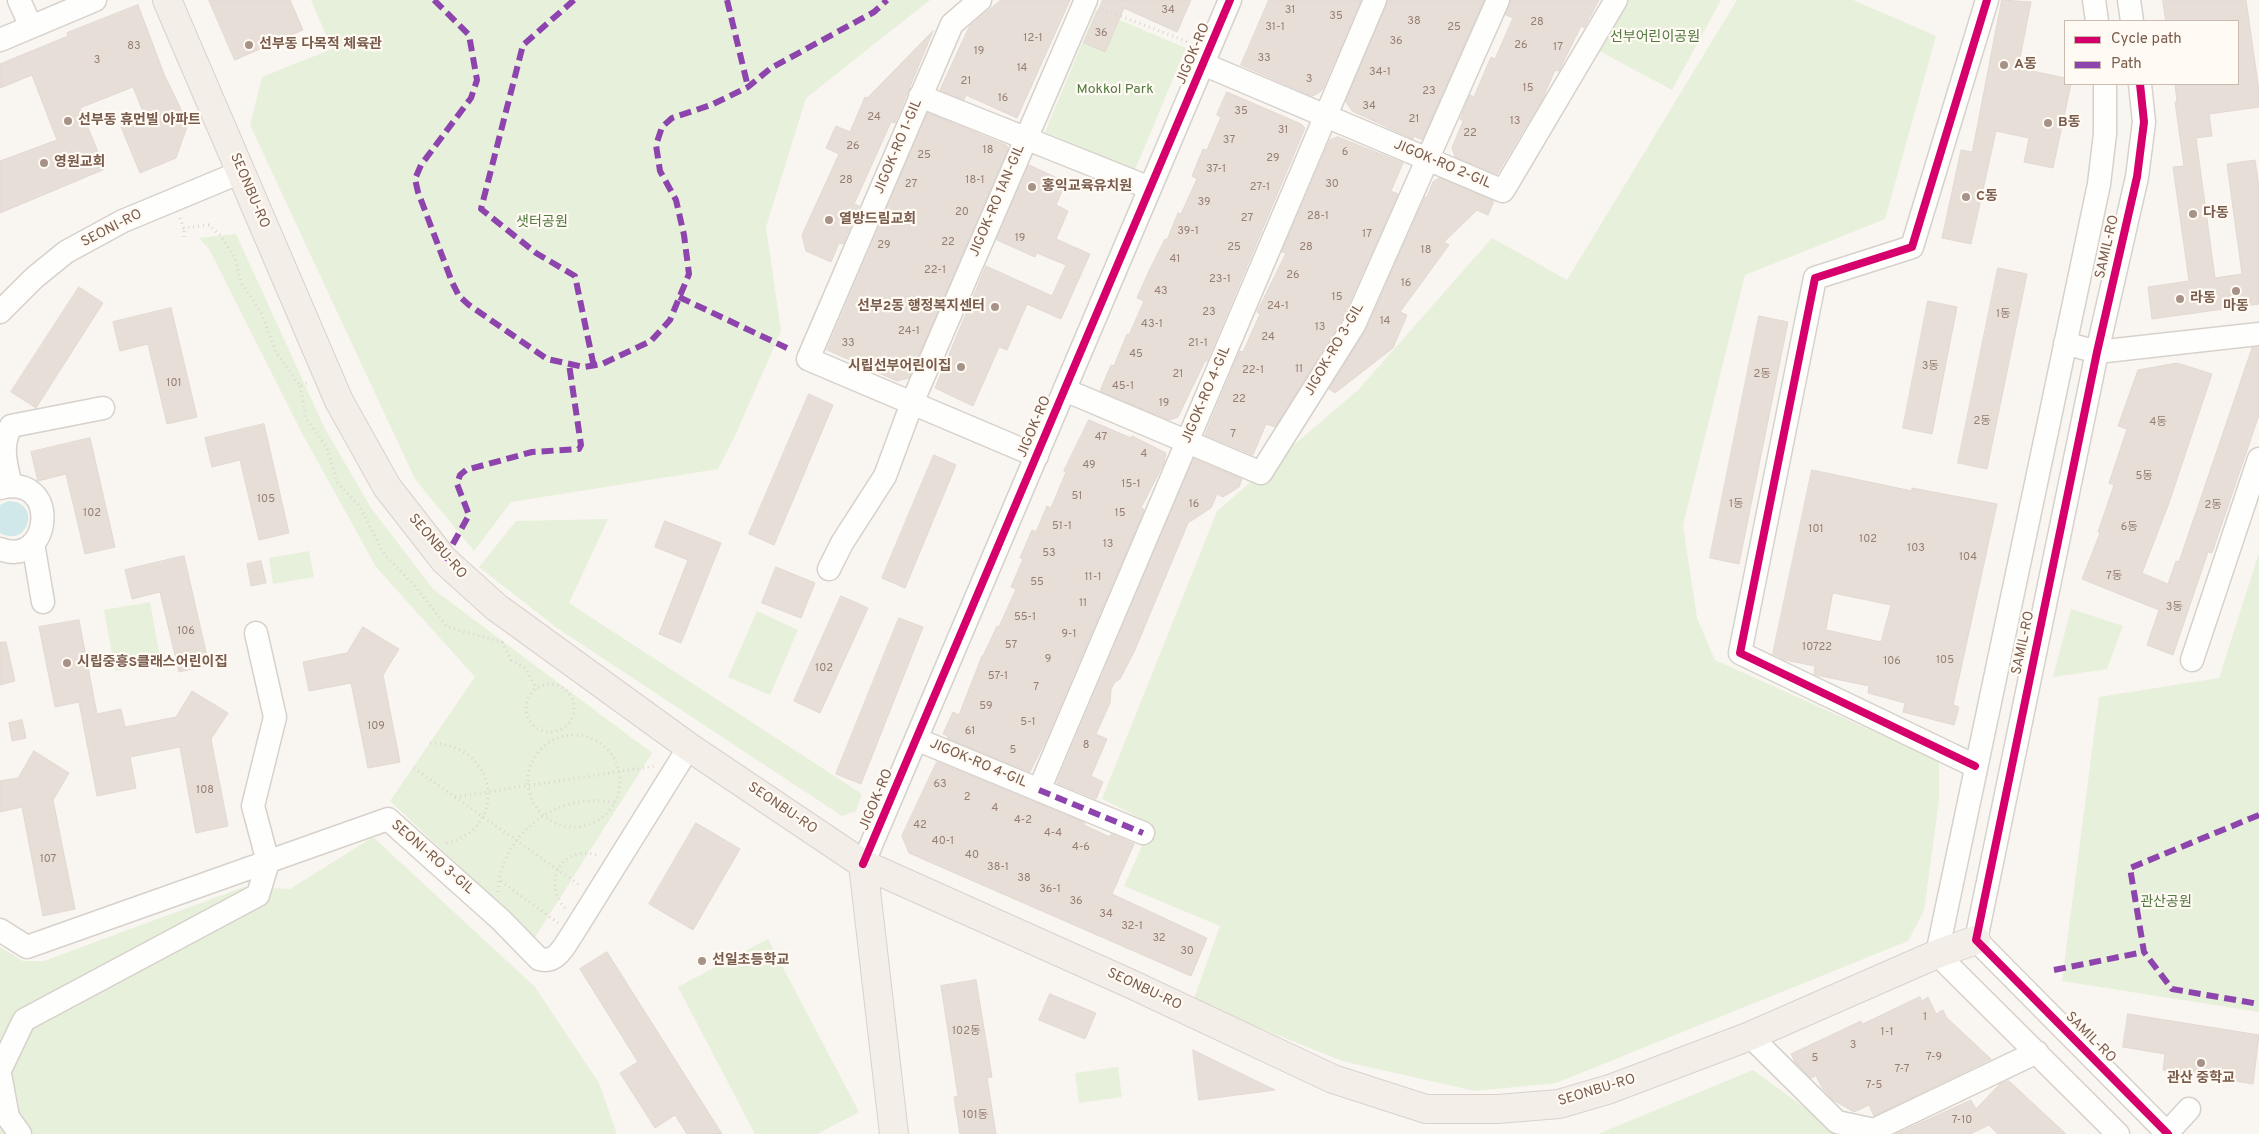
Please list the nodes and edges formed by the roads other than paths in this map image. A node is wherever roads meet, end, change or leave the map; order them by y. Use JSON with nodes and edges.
{"nodes":[{"id":1,"x":19,"y":0,"type":"edge"},
{"id":2,"x":95,"y":0,"type":"edge"},
{"id":3,"x":167,"y":0,"type":"edge"},
{"id":4,"x":980,"y":0,"type":"edge"},
{"id":5,"x":1230,"y":0,"type":"edge"},
{"id":6,"x":1375,"y":0,"type":"edge"},
{"id":7,"x":1498,"y":0,"type":"edge"},
{"id":8,"x":1616,"y":0,"type":"edge"},
{"id":9,"x":1987,"y":0,"type":"edge"},
{"id":10,"x":2094,"y":0,"type":"edge"},
{"id":11,"x":2129,"y":0,"type":"edge"},
{"id":12,"x":1085,"y":1,"type":"edge"},
{"id":13,"x":2097,"y":20,"type":"edge"},
{"id":14,"x":2132,"y":20,"type":"edge"},
{"id":15,"x":31,"y":27,"type":"junction"},
{"id":16,"x":0,"y":40,"type":"edge"},
{"id":17,"x":1206,"y":57,"type":"junction"},
{"id":18,"x":2105,"y":85,"type":"edge"},
{"id":19,"x":2140,"y":85,"type":"edge"},
{"id":20,"x":920,"y":96,"type":"junction"},
{"id":21,"x":1326,"y":116,"type":"junction"},
{"id":22,"x":1026,"y":138,"type":"junction"},
{"id":23,"x":1428,"y":159,"type":"junction"},
{"id":24,"x":241,"y":172,"type":"junction"},
{"id":25,"x":1150,"y":188,"type":"junction"},
{"id":26,"x":0,"y":312,"type":"edge"},
{"id":27,"x":2259,"y":334,"type":"edge"},
{"id":28,"x":2065,"y":343,"type":"junction"},
{"id":29,"x":2097,"y":352,"type":"junction"},
{"id":30,"x":1065,"y":390,"type":"junction"},
{"id":31,"x":912,"y":403,"type":"junction"},
{"id":32,"x":103,"y":408,"type":"dead end"},
{"id":33,"x":1187,"y":442,"type":"junction"},
{"id":34,"x":1037,"y":456,"type":"junction"},
{"id":35,"x":2259,"y":459,"type":"edge"},
{"id":36,"x":6,"y":487,"type":"edge"},
{"id":37,"x":33,"y":543,"type":"junction"},
{"id":38,"x":0,"y":549,"type":"edge"},
{"id":39,"x":829,"y":569,"type":"dead end"},
{"id":40,"x":43,"y":602,"type":"dead end"},
{"id":41,"x":256,"y":632,"type":"dead end"},
{"id":42,"x":2192,"y":660,"type":"dead end"},
{"id":43,"x":916,"y":739,"type":"junction"},
{"id":44,"x":684,"y":755,"type":"junction"},
{"id":45,"x":1975,"y":766,"type":"junction"},
{"id":46,"x":1039,"y":790,"type":"junction"},
{"id":47,"x":1143,"y":833,"type":"dead end"},
{"id":48,"x":268,"y":862,"type":"junction"},
{"id":49,"x":863,"y":864,"type":"junction"},
{"id":50,"x":0,"y":930,"type":"edge"},
{"id":51,"x":1976,"y":940,"type":"junction"},
{"id":52,"x":1937,"y":954,"type":"junction"},
{"id":53,"x":1750,"y":1036,"type":"junction"},
{"id":54,"x":2036,"y":1052,"type":"junction"},
{"id":55,"x":0,"y":1072,"type":"edge"},
{"id":56,"x":2190,"y":1109,"type":"dead end"},
{"id":57,"x":2168,"y":1133,"type":"edge"},
{"id":58,"x":20,"y":1134,"type":"edge"},
{"id":59,"x":894,"y":1134,"type":"edge"},
{"id":60,"x":2118,"y":1134,"type":"edge"}],
"edges":[{"from":1,"to":15,"type":"street"},
{"from":2,"to":15,"type":"street"},
{"from":3,"to":24,"type":"main road","name":"SEONBU-RO"},
{"from":4,"to":20,"type":"street","name":"JIGOK-RO 1-GIL"},
{"from":5,"to":17,"type":"street","name":"JIGOK-RO"},
{"from":6,"to":21,"type":"street","name":"JIGOK-RO 4-GIL"},
{"from":7,"to":23,"type":"street","name":"JIGOK-RO 3-GIL"},
{"from":8,"to":23,"type":"street","name":"JIGOK-RO 2-GIL"},
{"from":9,"to":45,"type":"street"},
{"from":10,"to":13,"type":"street"},
{"from":11,"to":14,"type":"street"},
{"from":12,"to":22,"type":"street","name":"JIGOK-RO 1AN-GIL"},
{"from":15,"to":16,"type":"street"},
{"from":17,"to":21,"type":"street","name":"JIGOK-RO 2-GIL"},
{"from":17,"to":25,"type":"street","name":"JIGOK-RO"},
{"from":18,"to":28,"type":"street","name":"SAMIL-RO"},
{"from":19,"to":29,"type":"street","name":"SAMIL-RO"},
{"from":20,"to":22,"type":"street"},
{"from":20,"to":31,"type":"street","name":"JIGOK-RO 1-GIL"},
{"from":21,"to":23,"type":"street","name":"JIGOK-RO 2-GIL"},
{"from":21,"to":33,"type":"street","name":"JIGOK-RO 4-GIL"},
{"from":22,"to":25,"type":"street"},
{"from":22,"to":31,"type":"street","name":"JIGOK-RO 1AN-GIL"},
{"from":23,"to":33,"type":"street","name":"JIGOK-RO 3-GIL"},
{"from":24,"to":26,"type":"street","name":"SEONI-RO"},
{"from":24,"to":44,"type":"main road","name":"SEONBU-RO"},
{"from":25,"to":30,"type":"street","name":"JIGOK-RO"},
{"from":27,"to":29,"type":"street"},
{"from":28,"to":29,"type":"street"},
{"from":28,"to":45,"type":"street","name":"SAMIL-RO"},
{"from":29,"to":51,"type":"street","name":"SAMIL-RO"},
{"from":30,"to":33,"type":"street","name":"JIGOK-RO 3-GIL"},
{"from":30,"to":34,"type":"street","name":"JIGOK-RO"},
{"from":31,"to":34,"type":"street"},
{"from":31,"to":39,"type":"street","name":"JIGOK-RO 1AN-GIL"},
{"from":32,"to":36,"type":"street"},
{"from":33,"to":46,"type":"street","name":"JIGOK-RO 4-GIL"},
{"from":34,"to":43,"type":"street","name":"JIGOK-RO"},
{"from":35,"to":42,"type":"street"},
{"from":36,"to":37,"type":"street"},
{"from":37,"to":38,"type":"street"},
{"from":37,"to":40,"type":"street"},
{"from":41,"to":48,"type":"street"},
{"from":43,"to":46,"type":"street","name":"JIGOK-RO 4-GIL"},
{"from":43,"to":49,"type":"street","name":"JIGOK-RO"},
{"from":44,"to":48,"type":"street","name":"SEONI-RO 3-GIL"},
{"from":44,"to":49,"type":"main road","name":"SEONBU-RO"},
{"from":45,"to":52,"type":"street","name":"SAMIL-RO"},
{"from":46,"to":47,"type":"street","name":"JIGOK-RO 4-GIL"},
{"from":48,"to":50,"type":"street","name":"SEONI-RO 3-GIL"},
{"from":48,"to":55,"type":"street"},
{"from":49,"to":53,"type":"main road","name":"SEONBU-RO"},
{"from":49,"to":59,"type":"main road","name":"JIGOK-RO"},
{"from":51,"to":52,"type":"main road","name":"SEONBU-RO"},
{"from":51,"to":57,"type":"street","name":"SAMIL-RO"},
{"from":52,"to":53,"type":"main road","name":"SEONBU-RO"},
{"from":52,"to":54,"type":"street"},
{"from":53,"to":54,"type":"street"},
{"from":54,"to":60,"type":"street"},
{"from":55,"to":58,"type":"street"},
{"from":56,"to":57,"type":"street"}]}
